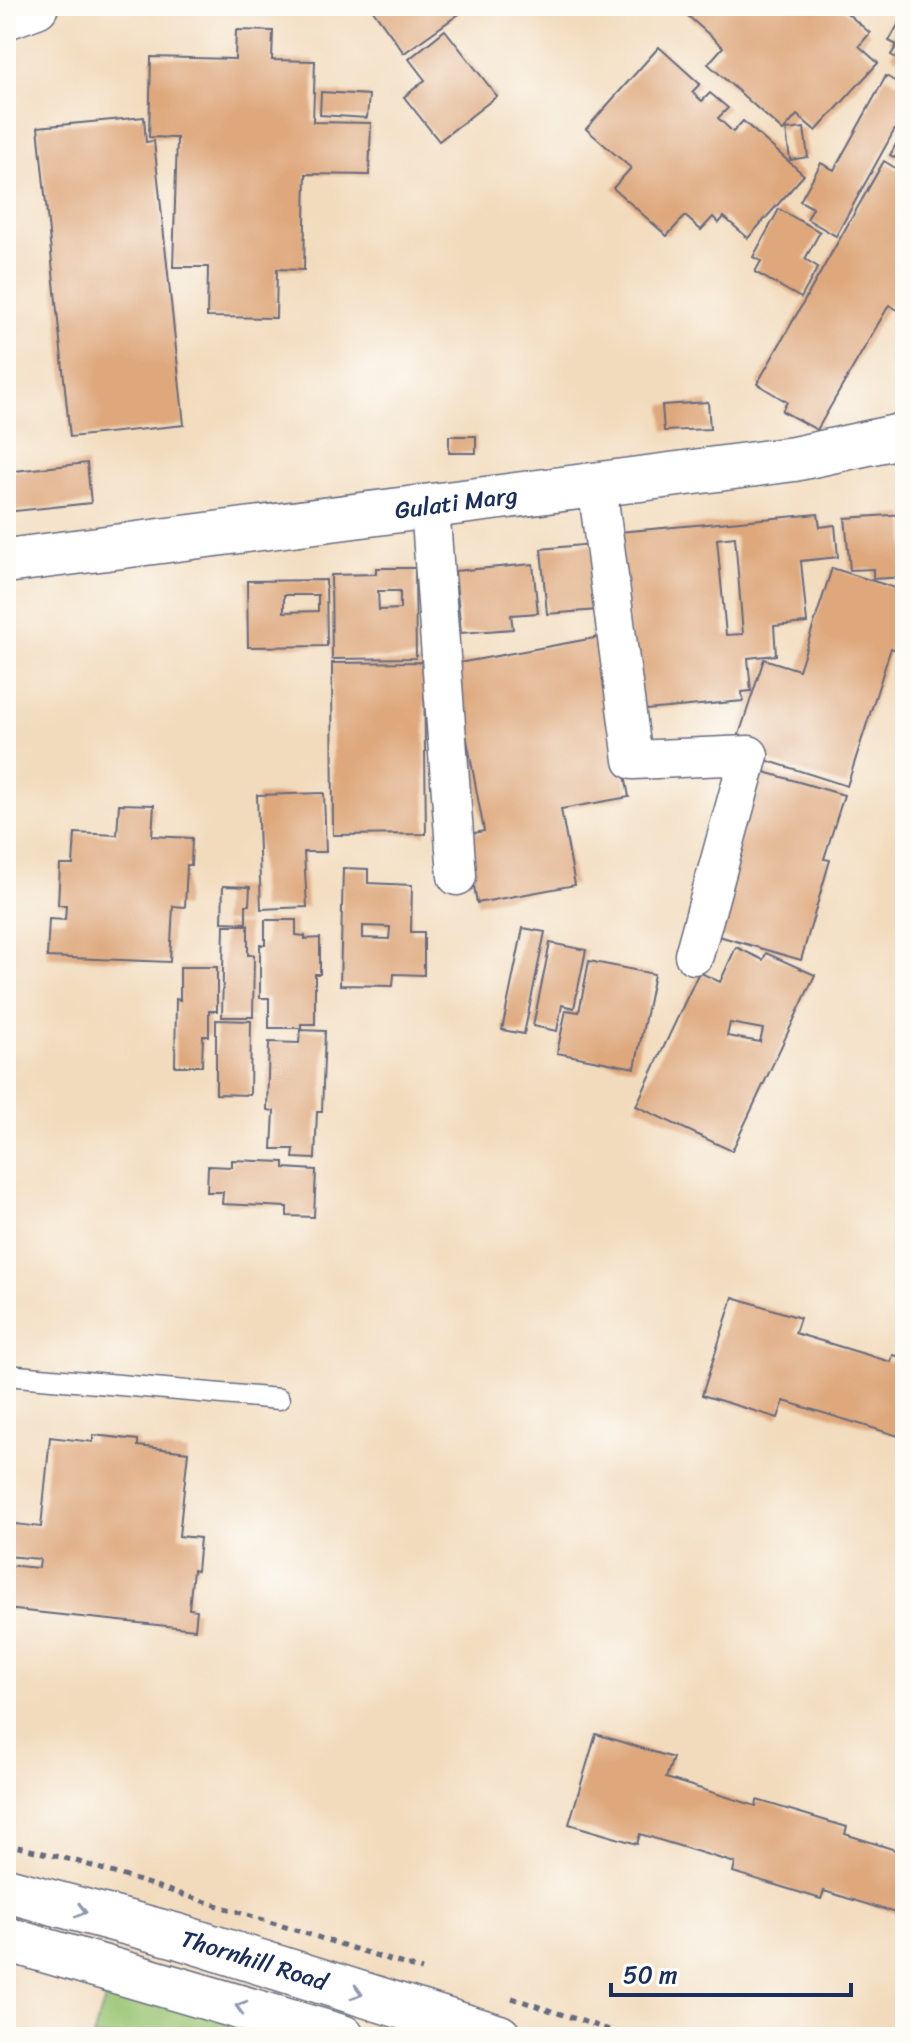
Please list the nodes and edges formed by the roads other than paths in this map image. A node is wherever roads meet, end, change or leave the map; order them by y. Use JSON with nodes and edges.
{"nodes":[{"id":1,"x":36,"y":6,"type":"edge"},
{"id":2,"x":6,"y":17,"type":"edge"},
{"id":3,"x":905,"y":435,"type":"edge"},
{"id":4,"x":597,"y":485,"type":"junction"},
{"id":5,"x":430,"y":506,"type":"junction"},
{"id":6,"x":6,"y":561,"type":"edge"},
{"id":7,"x":457,"y":876,"type":"dead end"},
{"id":8,"x":694,"y":955,"type":"dead end"},
{"id":9,"x":6,"y":1375,"type":"edge"},
{"id":10,"x":279,"y":1399,"type":"dead end"},
{"id":11,"x":6,"y":1890,"type":"edge"},
{"id":12,"x":6,"y":1939,"type":"edge"},
{"id":13,"x":342,"y":2037,"type":"edge"},
{"id":14,"x":499,"y":2037,"type":"edge"}],
"edges":[{"from":1,"to":2,"type":"street"},
{"from":3,"to":4,"type":"street","name":"Gulati Marg"},
{"from":4,"to":5,"type":"street","name":"Gulati Marg"},
{"from":4,"to":8,"type":"street"},
{"from":5,"to":6,"type":"street","name":"Gulati Marg"},
{"from":5,"to":7,"type":"street"},
{"from":9,"to":10,"type":"lane"},
{"from":11,"to":14,"type":"street","name":"Thornhill Road","one_way":true},
{"from":13,"to":12,"type":"street","name":"Thornhill Road","one_way":true}]}
